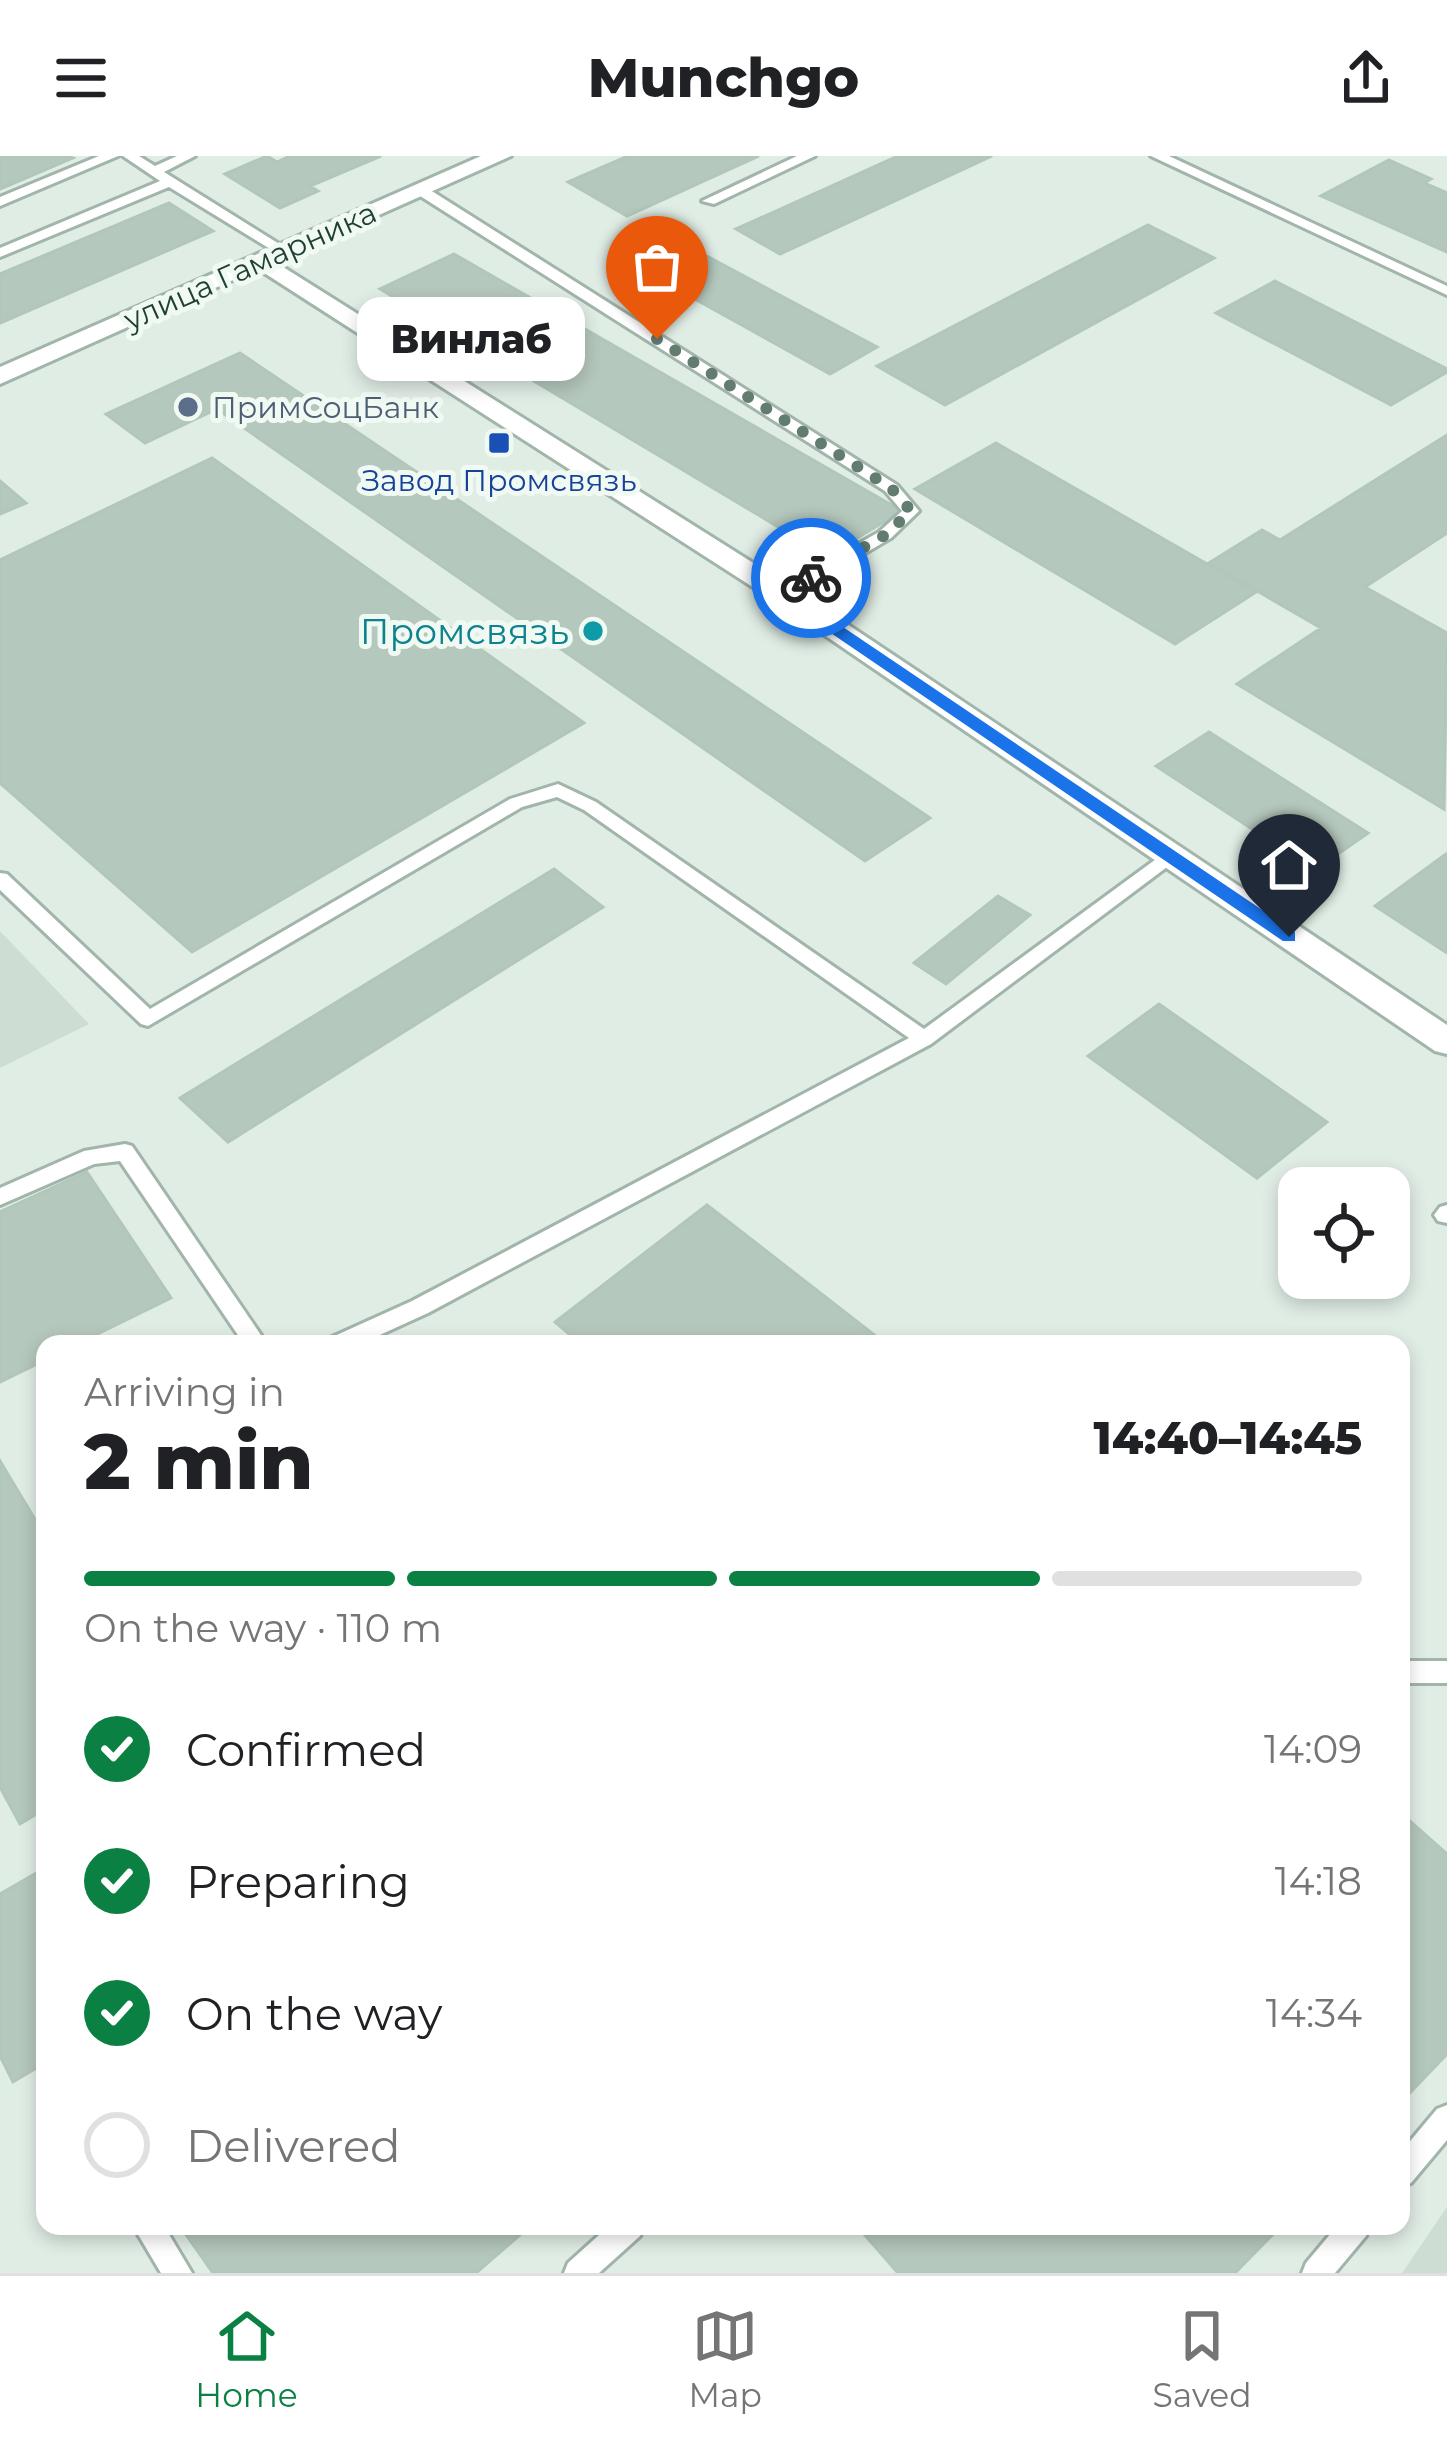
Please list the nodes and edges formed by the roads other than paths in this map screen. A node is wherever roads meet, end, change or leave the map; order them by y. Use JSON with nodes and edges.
{"nodes":[{"id":1,"x":111,"y":156,"type":"edge"},
{"id":2,"x":130,"y":156,"type":"edge"},
{"id":3,"x":188,"y":156,"type":"edge"},
{"id":4,"x":500,"y":156,"type":"edge"},
{"id":5,"x":808,"y":156,"type":"edge"},
{"id":6,"x":1158,"y":156,"type":"edge"},
{"id":7,"x":154,"y":172,"type":"junction"},
{"id":8,"x":170,"y":182,"type":"junction"},
{"id":9,"x":422,"y":191,"type":"junction"},
{"id":10,"x":709,"y":201,"type":"dead end"},
{"id":11,"x":0,"y":202,"type":"edge"},
{"id":12,"x":0,"y":253,"type":"edge"},
{"id":13,"x":274,"y":257,"type":"junction"},
{"id":14,"x":1447,"y":291,"type":"edge"},
{"id":15,"x":0,"y":376,"type":"edge"},
{"id":16,"x":783,"y":594,"type":"junction"},
{"id":17,"x":1170,"y":858,"type":"junction"},
{"id":18,"x":0,"y":879,"type":"edge"},
{"id":19,"x":924,"y":1039,"type":"junction"},
{"id":20,"x":1447,"y":1042,"type":"edge"},
{"id":21,"x":0,"y":1197,"type":"edge"},
{"id":22,"x":250,"y":1335,"type":"edge"},
{"id":23,"x":358,"y":1335,"type":"edge"},
{"id":24,"x":1410,"y":1672,"type":"edge"},
{"id":25,"x":1447,"y":1672,"type":"edge"},
{"id":26,"x":1447,"y":2119,"type":"edge"},
{"id":27,"x":1410,"y":2162,"type":"edge"},
{"id":28,"x":153,"y":2235,"type":"edge"},
{"id":29,"x":620,"y":2235,"type":"edge"},
{"id":30,"x":1348,"y":2235,"type":"edge"},
{"id":31,"x":178,"y":2273,"type":"edge"},
{"id":32,"x":578,"y":2273,"type":"edge"},
{"id":33,"x":1316,"y":2273,"type":"edge"}],
"edges":[{"from":1,"to":11,"type":"lane"},
{"from":2,"to":7,"type":"lane"},
{"from":3,"to":7,"type":"lane"},
{"from":4,"to":9,"type":"street","name":"улица Гамарника"},
{"from":5,"to":10,"type":"lane"},
{"from":6,"to":14,"type":"lane"},
{"from":7,"to":8,"type":"lane"},
{"from":8,"to":12,"type":"lane"},
{"from":8,"to":13,"type":"lane"},
{"from":9,"to":13,"type":"street","name":"улица Гамарника"},
{"from":9,"to":16,"type":"lane"},
{"from":13,"to":15,"type":"street","name":"улица Гамарника"},
{"from":13,"to":16,"type":"street"},
{"from":16,"to":17,"type":"street"},
{"from":17,"to":19,"type":"lane"},
{"from":17,"to":20,"type":"street"},
{"from":18,"to":19,"type":"lane"},
{"from":19,"to":23,"type":"lane"},
{"from":21,"to":22,"type":"lane"},
{"from":24,"to":25,"type":"lane"},
{"from":26,"to":27,"type":"lane"},
{"from":28,"to":31,"type":"lane"},
{"from":29,"to":32,"type":"lane"},
{"from":30,"to":33,"type":"lane"}]}
